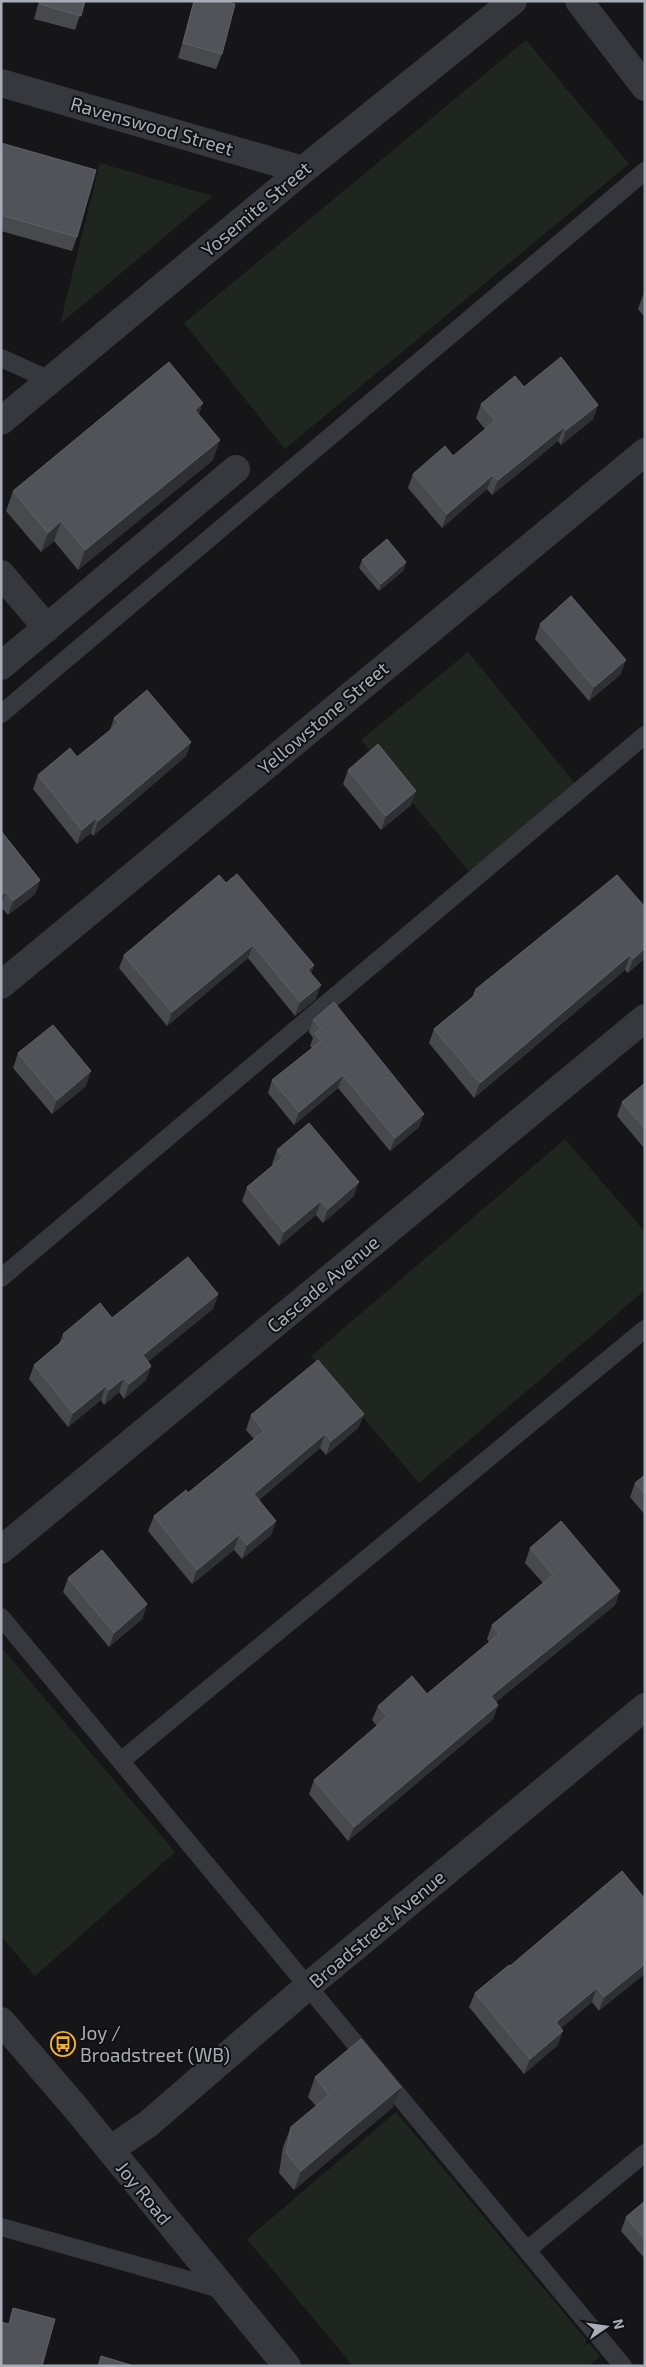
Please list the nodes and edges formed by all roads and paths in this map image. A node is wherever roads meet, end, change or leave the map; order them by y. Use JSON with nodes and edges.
{"nodes":[{"id":1,"x":513,"y":1,"type":"edge"},
{"id":2,"x":579,"y":1,"type":"edge"},
{"id":3,"x":1,"y":83,"type":"edge"},
{"id":4,"x":645,"y":87,"type":"edge"},
{"id":5,"x":303,"y":170,"type":"junction"},
{"id":6,"x":645,"y":171,"type":"edge"},
{"id":7,"x":1,"y":358,"type":"edge"},
{"id":8,"x":50,"y":380,"type":"junction"},
{"id":9,"x":1,"y":421,"type":"edge"},
{"id":10,"x":645,"y":452,"type":"edge"},
{"id":11,"x":236,"y":469,"type":"dead end"},
{"id":12,"x":1,"y":574,"type":"edge"},
{"id":13,"x":47,"y":628,"type":"junction"},
{"id":14,"x":1,"y":666,"type":"edge"},
{"id":15,"x":1,"y":714,"type":"edge"},
{"id":16,"x":645,"y":735,"type":"edge"},
{"id":17,"x":1,"y":985,"type":"edge"},
{"id":18,"x":645,"y":1018,"type":"edge"},
{"id":19,"x":1,"y":1278,"type":"edge"},
{"id":20,"x":645,"y":1329,"type":"edge"},
{"id":21,"x":1,"y":1550,"type":"edge"},
{"id":22,"x":1,"y":1617,"type":"edge"},
{"id":23,"x":645,"y":1706,"type":"edge"},
{"id":24,"x":121,"y":1761,"type":"junction"},
{"id":25,"x":308,"y":1986,"type":"junction"},
{"id":26,"x":1,"y":2021,"type":"edge"},
{"id":27,"x":110,"y":2150,"type":"junction"},
{"id":28,"x":645,"y":2152,"type":"edge"},
{"id":29,"x":1,"y":2227,"type":"edge"},
{"id":30,"x":527,"y":2250,"type":"junction"},
{"id":31,"x":224,"y":2290,"type":"junction"},
{"id":32,"x":287,"y":2366,"type":"edge"},
{"id":33,"x":623,"y":2366,"type":"edge"}],
"edges":[{"from":1,"to":5,"type":"street","name":"Yosemite Street"},
{"from":2,"to":4,"type":"street"},
{"from":3,"to":5,"type":"street","name":"Ravenswood Street"},
{"from":5,"to":8,"type":"street","name":"Yosemite Street"},
{"from":6,"to":15,"type":"lane"},
{"from":7,"to":8,"type":"lane"},
{"from":8,"to":9,"type":"street","name":"Yosemite Street"},
{"from":10,"to":17,"type":"street","name":"Yellowstone Street"},
{"from":11,"to":13,"type":"street"},
{"from":12,"to":13,"type":"street"},
{"from":13,"to":14,"type":"street"},
{"from":16,"to":19,"type":"lane"},
{"from":18,"to":21,"type":"street","name":"Cascade Avenue"},
{"from":20,"to":24,"type":"lane"},
{"from":22,"to":24,"type":"lane"},
{"from":23,"to":25,"type":"street","name":"Broadstreet Avenue"},
{"from":24,"to":25,"type":"lane"},
{"from":25,"to":27,"type":"street","name":"Broadstreet Avenue"},
{"from":25,"to":30,"type":"lane"},
{"from":26,"to":27,"type":"street","name":"Joy Road"},
{"from":27,"to":31,"type":"street","name":"Joy Road"},
{"from":28,"to":30,"type":"lane"},
{"from":29,"to":31,"type":"lane"},
{"from":30,"to":33,"type":"lane"},
{"from":31,"to":32,"type":"street","name":"Joy Road"}]}
